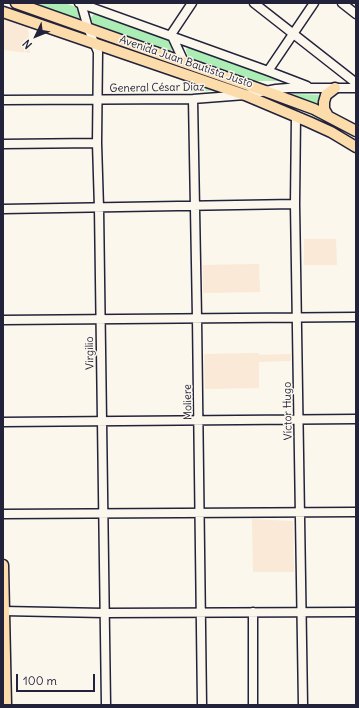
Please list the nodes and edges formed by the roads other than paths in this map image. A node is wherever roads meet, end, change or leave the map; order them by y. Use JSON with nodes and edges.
{"nodes":[{"id":1,"x":16,"y":3,"type":"edge"},
{"id":2,"x":80,"y":3,"type":"edge"},
{"id":3,"x":192,"y":3,"type":"edge"},
{"id":4,"x":254,"y":3,"type":"edge"},
{"id":5,"x":314,"y":3,"type":"edge"},
{"id":6,"x":342,"y":3,"type":"edge"},
{"id":7,"x":3,"y":12,"type":"edge"},
{"id":8,"x":356,"y":14,"type":"edge"},
{"id":9,"x":88,"y":28,"type":"junction"},
{"id":10,"x":293,"y":34,"type":"junction"},
{"id":11,"x":172,"y":36,"type":"junction"},
{"id":12,"x":95,"y":43,"type":"junction"},
{"id":13,"x":184,"y":62,"type":"junction"},
{"id":14,"x":268,"y":71,"type":"junction"},
{"id":15,"x":356,"y":83,"type":"edge"},
{"id":16,"x":309,"y":87,"type":"junction"},
{"id":17,"x":335,"y":88,"type":"junction"},
{"id":18,"x":356,"y":88,"type":"edge"},
{"id":19,"x":265,"y":91,"type":"junction"},
{"id":20,"x":245,"y":95,"type":"junction"},
{"id":21,"x":3,"y":100,"type":"edge"},
{"id":22,"x":97,"y":100,"type":"junction"},
{"id":23,"x":193,"y":100,"type":"junction"},
{"id":24,"x":296,"y":116,"type":"junction"},
{"id":25,"x":328,"y":116,"type":"junction"},
{"id":26,"x":356,"y":132,"type":"edge"},
{"id":27,"x":97,"y":143,"type":"junction"},
{"id":28,"x":3,"y":144,"type":"edge"},
{"id":29,"x":356,"y":147,"type":"edge"},
{"id":30,"x":295,"y":204,"type":"junction"},
{"id":31,"x":195,"y":205,"type":"junction"},
{"id":32,"x":99,"y":208,"type":"junction"},
{"id":33,"x":3,"y":210,"type":"edge"},
{"id":34,"x":356,"y":317,"type":"edge"},
{"id":35,"x":198,"y":318,"type":"junction"},
{"id":36,"x":298,"y":318,"type":"junction"},
{"id":37,"x":101,"y":319,"type":"junction"},
{"id":38,"x":3,"y":320,"type":"edge"},
{"id":39,"x":299,"y":419,"type":"junction"},
{"id":40,"x":356,"y":419,"type":"edge"},
{"id":41,"x":102,"y":420,"type":"junction"},
{"id":42,"x":199,"y":420,"type":"junction"},
{"id":43,"x":3,"y":422,"type":"edge"},
{"id":44,"x":200,"y":512,"type":"junction"},
{"id":45,"x":301,"y":512,"type":"junction"},
{"id":46,"x":356,"y":512,"type":"edge"},
{"id":47,"x":104,"y":513,"type":"junction"},
{"id":48,"x":3,"y":514,"type":"edge"},
{"id":49,"x":3,"y":565,"type":"edge"},
{"id":50,"x":3,"y":611,"type":"edge"},
{"id":51,"x":302,"y":611,"type":"junction"},
{"id":52,"x":201,"y":612,"type":"junction"},
{"id":53,"x":253,"y":612,"type":"junction"},
{"id":54,"x":356,"y":612,"type":"edge"},
{"id":55,"x":104,"y":613,"type":"junction"},
{"id":56,"x":6,"y":705,"type":"edge"},
{"id":57,"x":106,"y":705,"type":"edge"},
{"id":58,"x":202,"y":705,"type":"edge"},
{"id":59,"x":253,"y":705,"type":"edge"},
{"id":60,"x":303,"y":705,"type":"edge"}],
"edges":[{"from":1,"to":9,"type":"main road","name":"Avenida Juan Bautista Justo"},
{"from":2,"to":9,"type":"street","name":"Virgilio"},
{"from":2,"to":11,"type":"street","name":"Avenida Juan Bautista Justo"},
{"from":3,"to":11,"type":"street"},
{"from":4,"to":10,"type":"street"},
{"from":5,"to":10,"type":"street"},
{"from":6,"to":8,"type":"street"},
{"from":7,"to":12,"type":"main road","name":"Avenida Juan Bautista Justo"},
{"from":9,"to":12,"type":"street","name":"Virgilio"},
{"from":9,"to":13,"type":"main road","name":"Avenida Juan Bautista Justo"},
{"from":10,"to":14,"type":"street"},
{"from":10,"to":15,"type":"street"},
{"from":11,"to":13,"type":"street"},
{"from":11,"to":14,"type":"street","name":"Avenida Juan Bautista Justo"},
{"from":12,"to":20,"type":"main road","name":"Avenida Juan Bautista Justo"},
{"from":12,"to":22,"type":"street","name":"Virgilio"},
{"from":13,"to":19,"type":"main road","name":"Avenida Juan Bautista Justo"},
{"from":14,"to":16,"type":"street","name":"Avenida Juan Bautista Justo"},
{"from":16,"to":17,"type":"street","name":"General César Díaz"},
{"from":16,"to":19,"type":"street","name":"General César Díaz"},
{"from":17,"to":18,"type":"street","name":"General César Díaz"},
{"from":17,"to":25,"type":"main road"},
{"from":19,"to":20,"type":"street","name":"General César Díaz"},
{"from":19,"to":25,"type":"main road","name":"Avenida Juan Bautista Justo"},
{"from":20,"to":23,"type":"street","name":"General César Díaz"},
{"from":20,"to":24,"type":"main road","name":"Avenida Juan Bautista Justo"},
{"from":21,"to":22,"type":"street","name":"General César Díaz"},
{"from":22,"to":23,"type":"street","name":"General César Díaz"},
{"from":22,"to":27,"type":"street","name":"Virgilio"},
{"from":23,"to":31,"type":"street","name":"Moliere"},
{"from":24,"to":29,"type":"main road","name":"Avenida Juan Bautista Justo"},
{"from":24,"to":30,"type":"street","name":"Víctor Hugo"},
{"from":25,"to":26,"type":"main road","name":"Avenida Juan Bautista Justo"},
{"from":27,"to":28,"type":"street"},
{"from":27,"to":32,"type":"street","name":"Virgilio"},
{"from":30,"to":31,"type":"street"},
{"from":30,"to":36,"type":"street","name":"Víctor Hugo"},
{"from":31,"to":32,"type":"street"},
{"from":31,"to":35,"type":"street","name":"Moliere"},
{"from":32,"to":33,"type":"street"},
{"from":32,"to":37,"type":"street","name":"Virgilio"},
{"from":34,"to":36,"type":"street"},
{"from":35,"to":36,"type":"street"},
{"from":35,"to":37,"type":"street"},
{"from":35,"to":42,"type":"street","name":"Moliere"},
{"from":36,"to":39,"type":"street","name":"Víctor Hugo"},
{"from":37,"to":38,"type":"street"},
{"from":37,"to":41,"type":"street","name":"Virgilio"},
{"from":39,"to":40,"type":"street"},
{"from":39,"to":42,"type":"street"},
{"from":39,"to":45,"type":"street","name":"Víctor Hugo"},
{"from":41,"to":42,"type":"street"},
{"from":41,"to":43,"type":"street"},
{"from":41,"to":47,"type":"street","name":"Virgilio"},
{"from":42,"to":44,"type":"street","name":"Moliere"},
{"from":44,"to":45,"type":"street"},
{"from":44,"to":47,"type":"street"},
{"from":44,"to":52,"type":"street","name":"Moliere"},
{"from":45,"to":46,"type":"street"},
{"from":45,"to":51,"type":"street","name":"Víctor Hugo"},
{"from":47,"to":48,"type":"street"},
{"from":47,"to":55,"type":"street","name":"Virgilio"},
{"from":49,"to":50,"type":"main road"},
{"from":50,"to":55,"type":"street"},
{"from":50,"to":56,"type":"main road"},
{"from":51,"to":53,"type":"street"},
{"from":51,"to":54,"type":"street"},
{"from":51,"to":60,"type":"street","name":"Víctor Hugo"},
{"from":52,"to":53,"type":"street"},
{"from":52,"to":55,"type":"street"},
{"from":52,"to":58,"type":"street","name":"Moliere"},
{"from":53,"to":59,"type":"street"},
{"from":55,"to":57,"type":"street","name":"Virgilio"}]}
